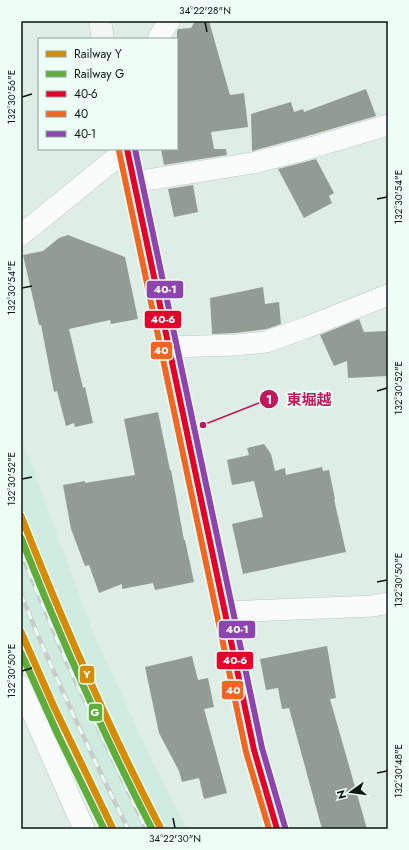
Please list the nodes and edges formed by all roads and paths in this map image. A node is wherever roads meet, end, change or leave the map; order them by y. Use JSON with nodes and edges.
{"nodes":[{"id":1,"x":100,"y":21,"type":"edge"},
{"id":2,"x":169,"y":21,"type":"edge"},
{"id":3,"x":104,"y":38,"type":"edge"},
{"id":4,"x":159,"y":38,"type":"edge"},
{"id":5,"x":388,"y":125,"type":"edge"},
{"id":6,"x":126,"y":150,"type":"edge"},
{"id":7,"x":127,"y":150,"type":"edge"},
{"id":8,"x":134,"y":182,"type":"junction"},
{"id":9,"x":21,"y":235,"type":"edge"},
{"id":10,"x":388,"y":295,"type":"edge"},
{"id":11,"x":169,"y":347,"type":"junction"},
{"id":12,"x":388,"y":604,"type":"edge"},
{"id":13,"x":225,"y":612,"type":"junction"},
{"id":14,"x":21,"y":686,"type":"edge"},
{"id":15,"x":84,"y":829,"type":"edge"},
{"id":16,"x":277,"y":829,"type":"edge"}],
"edges":[{"from":1,"to":3,"type":"main road"},
{"from":2,"to":4,"type":"street"},
{"from":5,"to":8,"type":"street"},
{"from":6,"to":9,"type":"street"},
{"from":7,"to":8,"type":"main road"},
{"from":8,"to":11,"type":"main road"},
{"from":10,"to":11,"type":"street"},
{"from":11,"to":13,"type":"main road"},
{"from":12,"to":13,"type":"street"},
{"from":13,"to":16,"type":"main road"},
{"from":14,"to":15,"type":"street"}]}
